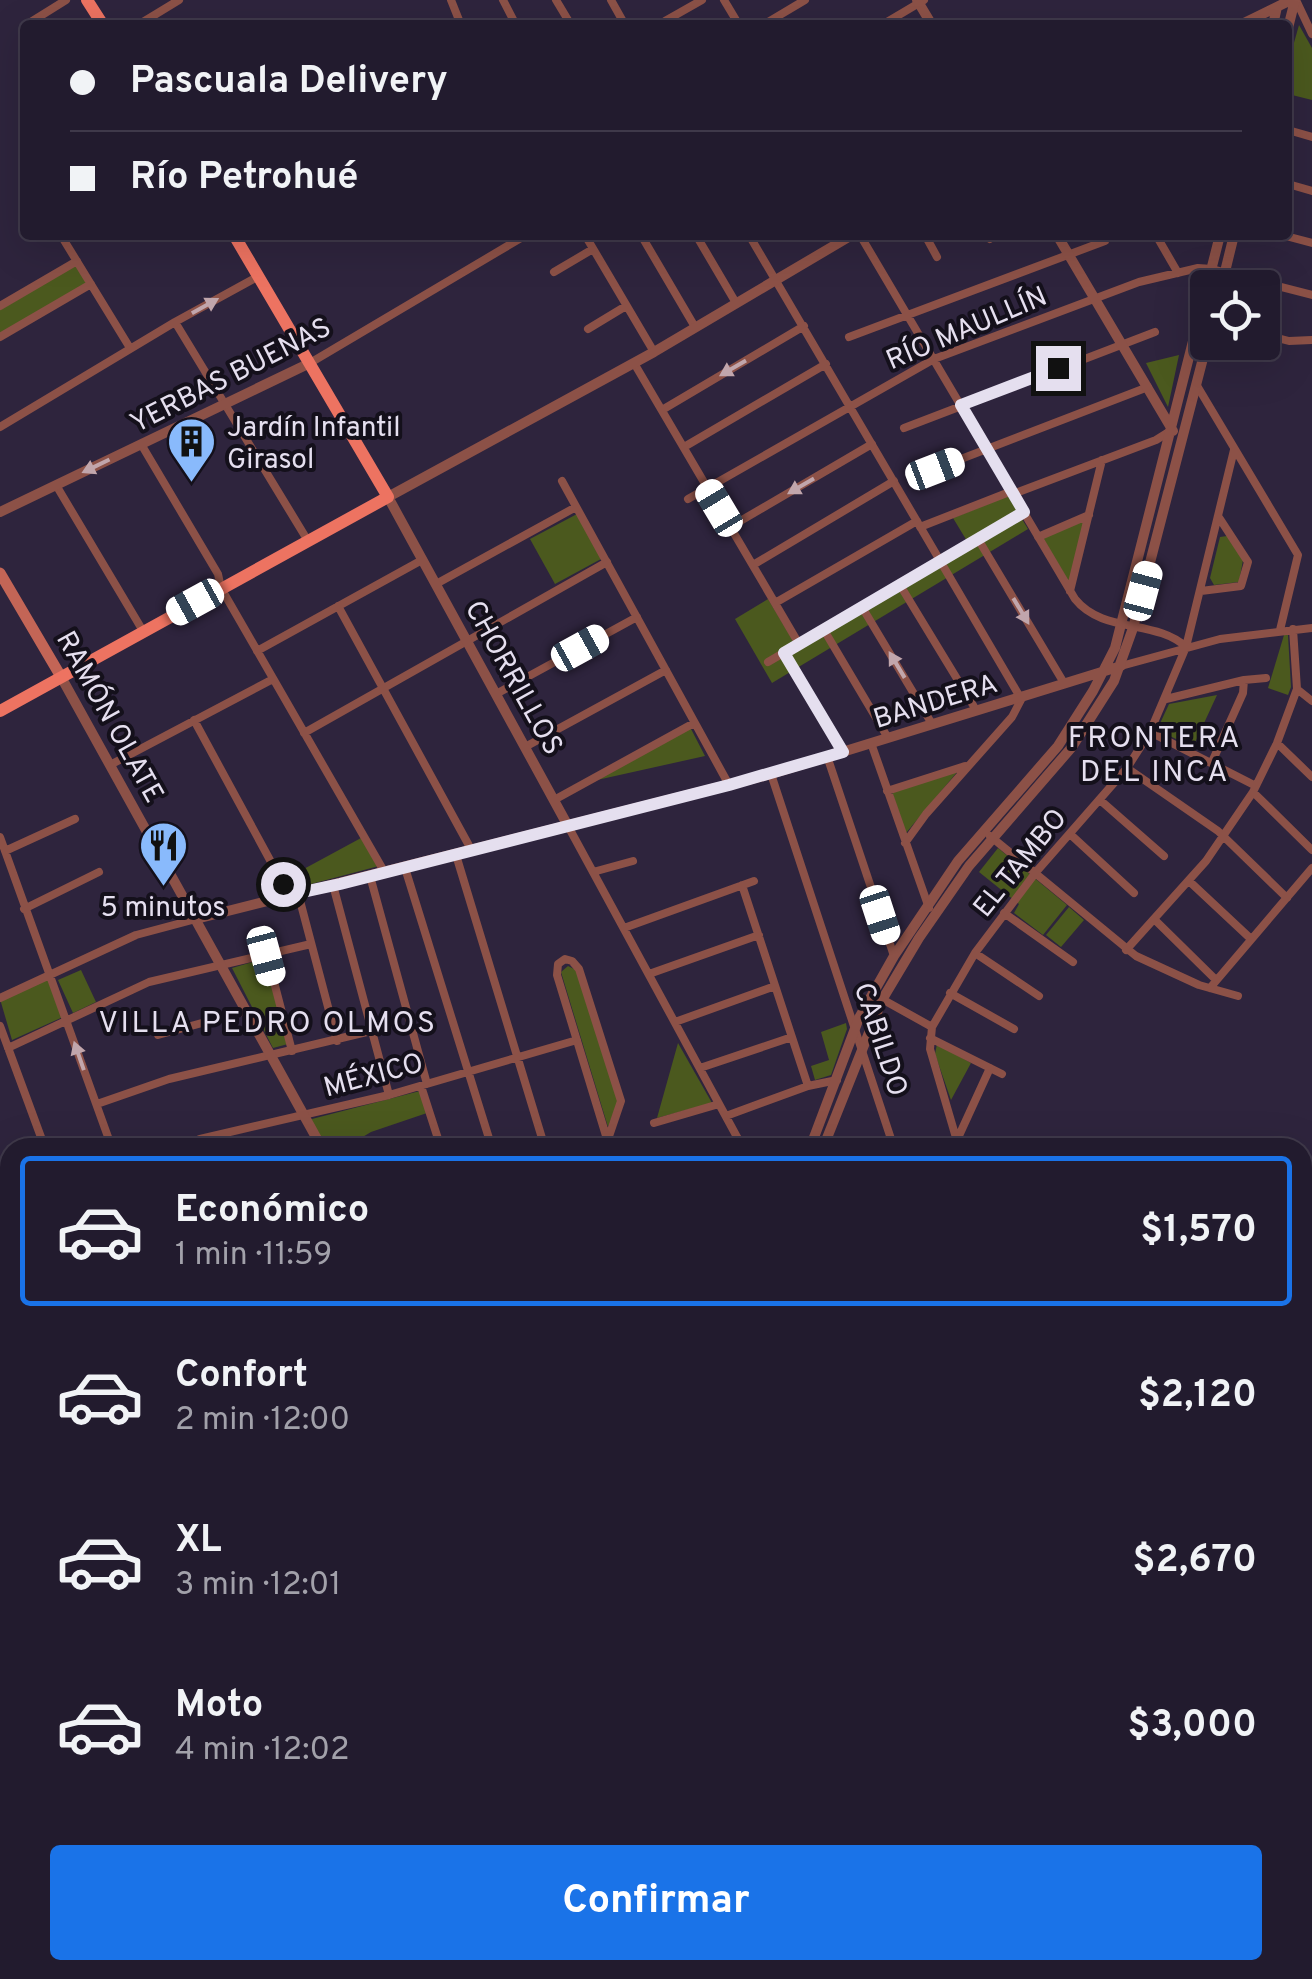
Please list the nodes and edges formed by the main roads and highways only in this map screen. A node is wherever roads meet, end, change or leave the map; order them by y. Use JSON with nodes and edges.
{"nodes":[{"id":1,"x":237,"y":240,"type":"edge"},
{"id":2,"x":0,"y":574,"type":"edge"},
{"id":3,"x":60,"y":675,"type":"junction"},
{"id":4,"x":0,"y":711,"type":"edge"}],
"edges":[{"from":1,"to":3,"type":"main road","name":"CHORRILLOS"},
{"from":2,"to":3,"type":"main road","name":"RAMÓN OLATE"},
{"from":3,"to":4,"type":"main road"}]}
